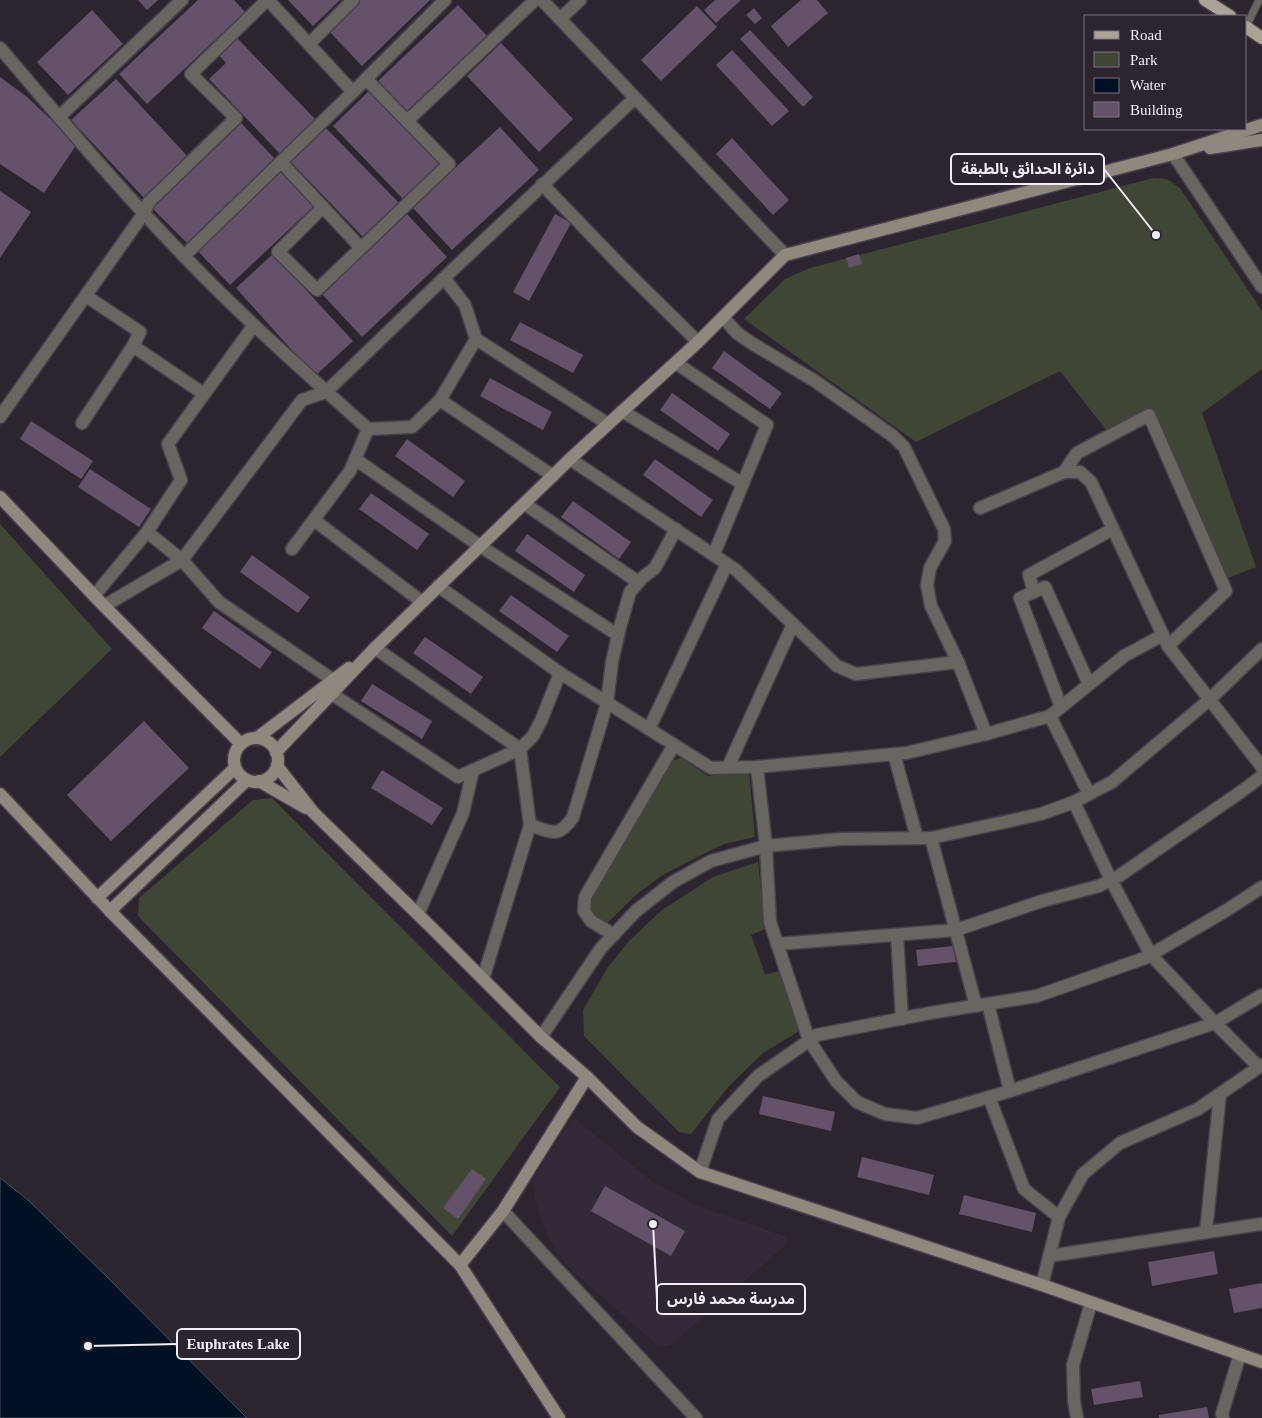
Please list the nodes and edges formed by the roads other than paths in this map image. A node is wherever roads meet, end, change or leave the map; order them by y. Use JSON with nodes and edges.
{"nodes":[{"id":1,"x":182,"y":0,"type":"edge"},
{"id":2,"x":267,"y":0,"type":"edge"},
{"id":3,"x":352,"y":0,"type":"edge"},
{"id":4,"x":445,"y":0,"type":"edge"},
{"id":5,"x":536,"y":0,"type":"edge"},
{"id":6,"x":542,"y":0,"type":"edge"},
{"id":7,"x":580,"y":0,"type":"edge"},
{"id":8,"x":1205,"y":0,"type":"edge"},
{"id":9,"x":1259,"y":0,"type":"edge"},
{"id":10,"x":1228,"y":15,"type":"edge"},
{"id":11,"x":560,"y":19,"type":"junction"},
{"id":12,"x":1247,"y":25,"type":"edge"},
{"id":13,"x":1247,"y":28,"type":"edge"},
{"id":14,"x":1262,"y":38,"type":"edge"},
{"id":15,"x":309,"y":44,"type":"junction"},
{"id":16,"x":0,"y":48,"type":"edge"},
{"id":17,"x":366,"y":79,"type":"junction"},
{"id":18,"x":353,"y":92,"type":"junction"},
{"id":19,"x":635,"y":98,"type":"junction"},
{"id":20,"x":59,"y":117,"type":"junction"},
{"id":21,"x":407,"y":121,"type":"junction"},
{"id":22,"x":1262,"y":125,"type":"edge"},
{"id":23,"x":1247,"y":130,"type":"edge"},
{"id":24,"x":1247,"y":130,"type":"edge"},
{"id":25,"x":1262,"y":140,"type":"edge"},
{"id":26,"x":1173,"y":154,"type":"junction"},
{"id":27,"x":281,"y":162,"type":"junction"},
{"id":28,"x":542,"y":184,"type":"junction"},
{"id":29,"x":323,"y":207,"type":"junction"},
{"id":30,"x":144,"y":213,"type":"junction"},
{"id":31,"x":361,"y":248,"type":"junction"},
{"id":32,"x":785,"y":254,"type":"junction"},
{"id":33,"x":184,"y":256,"type":"junction"},
{"id":34,"x":444,"y":278,"type":"junction"},
{"id":35,"x":1262,"y":287,"type":"edge"},
{"id":36,"x":86,"y":296,"type":"junction"},
{"id":37,"x":723,"y":317,"type":"junction"},
{"id":38,"x":254,"y":325,"type":"junction"},
{"id":39,"x":476,"y":339,"type":"junction"},
{"id":40,"x":698,"y":342,"type":"junction"},
{"id":41,"x":133,"y":346,"type":"junction"},
{"id":42,"x":676,"y":362,"type":"junction"},
{"id":43,"x":326,"y":392,"type":"junction"},
{"id":44,"x":204,"y":394,"type":"junction"},
{"id":45,"x":440,"y":400,"type":"junction"},
{"id":46,"x":622,"y":411,"type":"junction"},
{"id":47,"x":0,"y":417,"type":"edge"},
{"id":48,"x":82,"y":422,"type":"dead end"},
{"id":49,"x":608,"y":424,"type":"junction"},
{"id":50,"x":368,"y":429,"type":"junction"},
{"id":51,"x":355,"y":458,"type":"junction"},
{"id":52,"x":570,"y":459,"type":"junction"},
{"id":53,"x":1064,"y":472,"type":"junction"},
{"id":54,"x":553,"y":476,"type":"junction"},
{"id":55,"x":743,"y":484,"type":"junction"},
{"id":56,"x":0,"y":497,"type":"edge"},
{"id":57,"x":524,"y":504,"type":"junction"},
{"id":58,"x":980,"y":508,"type":"dead end"},
{"id":59,"x":314,"y":520,"type":"junction"},
{"id":60,"x":676,"y":529,"type":"junction"},
{"id":61,"x":1113,"y":529,"type":"junction"},
{"id":62,"x":147,"y":532,"type":"junction"},
{"id":63,"x":480,"y":546,"type":"junction"},
{"id":64,"x":292,"y":549,"type":"dead end"},
{"id":65,"x":714,"y":554,"type":"junction"},
{"id":66,"x":182,"y":560,"type":"junction"},
{"id":67,"x":727,"y":564,"type":"junction"},
{"id":68,"x":638,"y":582,"type":"junction"},
{"id":69,"x":438,"y":586,"type":"junction"},
{"id":70,"x":1034,"y":592,"type":"junction"},
{"id":71,"x":94,"y":596,"type":"junction"},
{"id":72,"x":422,"y":602,"type":"junction"},
{"id":73,"x":104,"y":606,"type":"junction"},
{"id":74,"x":793,"y":624,"type":"junction"},
{"id":75,"x":618,"y":635,"type":"junction"},
{"id":76,"x":1165,"y":640,"type":"junction"},
{"id":77,"x":375,"y":648,"type":"junction"},
{"id":78,"x":1262,"y":650,"type":"edge"},
{"id":79,"x":958,"y":662,"type":"junction"},
{"id":80,"x":560,"y":673,"type":"junction"},
{"id":81,"x":333,"y":680,"type":"junction"},
{"id":82,"x":1090,"y":684,"type":"junction"},
{"id":83,"x":332,"y":694,"type":"junction"},
{"id":84,"x":1209,"y":700,"type":"junction"},
{"id":85,"x":606,"y":703,"type":"junction"},
{"id":86,"x":1061,"y":707,"type":"junction"},
{"id":87,"x":1050,"y":716,"type":"junction"},
{"id":88,"x":649,"y":729,"type":"junction"},
{"id":89,"x":986,"y":734,"type":"junction"},
{"id":90,"x":257,"y":738,"type":"junction"},
{"id":91,"x":240,"y":744,"type":"junction"},
{"id":92,"x":674,"y":745,"type":"junction"},
{"id":93,"x":520,"y":749,"type":"junction"},
{"id":94,"x":276,"y":752,"type":"junction"},
{"id":95,"x":894,"y":754,"type":"junction"},
{"id":96,"x":277,"y":766,"type":"junction"},
{"id":97,"x":728,"y":767,"type":"junction"},
{"id":98,"x":757,"y":767,"type":"junction"},
{"id":99,"x":1262,"y":767,"type":"edge"},
{"id":100,"x":236,"y":768,"type":"junction"},
{"id":101,"x":473,"y":770,"type":"junction"},
{"id":102,"x":1262,"y":776,"type":"edge"},
{"id":103,"x":253,"y":781,"type":"junction"},
{"id":104,"x":0,"y":794,"type":"edge"},
{"id":105,"x":1089,"y":794,"type":"junction"},
{"id":106,"x":1074,"y":802,"type":"junction"},
{"id":107,"x":313,"y":812,"type":"junction"},
{"id":108,"x":530,"y":825,"type":"junction"},
{"id":109,"x":917,"y":838,"type":"junction"},
{"id":110,"x":930,"y":838,"type":"junction"},
{"id":111,"x":766,"y":846,"type":"junction"},
{"id":112,"x":1111,"y":880,"type":"junction"},
{"id":113,"x":1262,"y":887,"type":"edge"},
{"id":114,"x":97,"y":898,"type":"junction"},
{"id":115,"x":110,"y":911,"type":"junction"},
{"id":116,"x":418,"y":914,"type":"junction"},
{"id":117,"x":956,"y":930,"type":"junction"},
{"id":118,"x":614,"y":935,"type":"junction"},
{"id":119,"x":897,"y":935,"type":"junction"},
{"id":120,"x":777,"y":944,"type":"junction"},
{"id":121,"x":1151,"y":954,"type":"junction"},
{"id":122,"x":484,"y":979,"type":"junction"},
{"id":123,"x":1262,"y":995,"type":"edge"},
{"id":124,"x":982,"y":1005,"type":"junction"},
{"id":125,"x":902,"y":1018,"type":"junction"},
{"id":126,"x":1215,"y":1024,"type":"junction"},
{"id":127,"x":541,"y":1037,"type":"junction"},
{"id":128,"x":809,"y":1040,"type":"junction"},
{"id":129,"x":1261,"y":1066,"type":"edge"},
{"id":130,"x":587,"y":1077,"type":"junction"},
{"id":131,"x":1010,"y":1091,"type":"junction"},
{"id":132,"x":1220,"y":1094,"type":"junction"},
{"id":133,"x":989,"y":1097,"type":"junction"},
{"id":134,"x":700,"y":1172,"type":"junction"},
{"id":135,"x":503,"y":1211,"type":"junction"},
{"id":136,"x":1059,"y":1217,"type":"junction"},
{"id":137,"x":1262,"y":1224,"type":"edge"},
{"id":138,"x":1206,"y":1232,"type":"junction"},
{"id":139,"x":1049,"y":1256,"type":"junction"},
{"id":140,"x":460,"y":1265,"type":"junction"},
{"id":141,"x":1042,"y":1285,"type":"junction"},
{"id":142,"x":1092,"y":1303,"type":"junction"},
{"id":143,"x":1240,"y":1354,"type":"junction"},
{"id":144,"x":1262,"y":1362,"type":"edge"},
{"id":145,"x":559,"y":1418,"type":"edge"},
{"id":146,"x":696,"y":1418,"type":"edge"},
{"id":147,"x":1077,"y":1418,"type":"edge"},
{"id":148,"x":1222,"y":1418,"type":"edge"}],
"edges":[{"from":1,"to":20,"type":"street"},
{"from":2,"to":15,"type":"street"},
{"from":2,"to":30,"type":"street"},
{"from":3,"to":15,"type":"street"},
{"from":4,"to":17,"type":"street"},
{"from":5,"to":21,"type":"street"},
{"from":6,"to":11,"type":"street"},
{"from":7,"to":11,"type":"street"},
{"from":8,"to":10,"type":"main road"},
{"from":9,"to":12,"type":"lane"},
{"from":11,"to":19,"type":"street"},
{"from":13,"to":14,"type":"main road"},
{"from":15,"to":18,"type":"street"},
{"from":16,"to":20,"type":"street"},
{"from":17,"to":18,"type":"street"},
{"from":17,"to":21,"type":"street"},
{"from":18,"to":27,"type":"street"},
{"from":19,"to":28,"type":"street"},
{"from":19,"to":32,"type":"street"},
{"from":20,"to":30,"type":"street"},
{"from":21,"to":31,"type":"street"},
{"from":22,"to":23,"type":"main road"},
{"from":24,"to":26,"type":"main road"},
{"from":25,"to":26,"type":"main road"},
{"from":26,"to":32,"type":"main road"},
{"from":26,"to":35,"type":"street"},
{"from":27,"to":29,"type":"street"},
{"from":27,"to":33,"type":"street"},
{"from":28,"to":34,"type":"street"},
{"from":28,"to":40,"type":"street"},
{"from":29,"to":31,"type":"street"},
{"from":29,"to":31,"type":"street"},
{"from":30,"to":33,"type":"street"},
{"from":30,"to":36,"type":"street"},
{"from":32,"to":37,"type":"main road"},
{"from":33,"to":38,"type":"street"},
{"from":34,"to":39,"type":"street"},
{"from":34,"to":43,"type":"street"},
{"from":36,"to":41,"type":"street"},
{"from":36,"to":47,"type":"street"},
{"from":37,"to":40,"type":"main road"},
{"from":37,"to":79,"type":"street"},
{"from":38,"to":43,"type":"street"},
{"from":38,"to":44,"type":"street"},
{"from":39,"to":45,"type":"street"},
{"from":39,"to":49,"type":"street"},
{"from":40,"to":42,"type":"main road"},
{"from":41,"to":44,"type":"street"},
{"from":41,"to":48,"type":"street"},
{"from":42,"to":46,"type":"main road"},
{"from":42,"to":55,"type":"street"},
{"from":43,"to":50,"type":"street"},
{"from":43,"to":66,"type":"street"},
{"from":44,"to":62,"type":"street"},
{"from":45,"to":50,"type":"street"},
{"from":45,"to":54,"type":"street"},
{"from":46,"to":49,"type":"main road"},
{"from":46,"to":55,"type":"street"},
{"from":49,"to":52,"type":"main road"},
{"from":50,"to":51,"type":"street"},
{"from":51,"to":59,"type":"street"},
{"from":51,"to":63,"type":"street"},
{"from":52,"to":54,"type":"main road"},
{"from":52,"to":60,"type":"street"},
{"from":53,"to":58,"type":"street"},
{"from":53,"to":61,"type":"street"},
{"from":53,"to":76,"type":"street"},
{"from":54,"to":57,"type":"main road"},
{"from":55,"to":65,"type":"street"},
{"from":56,"to":71,"type":"main road"},
{"from":57,"to":63,"type":"main road"},
{"from":57,"to":68,"type":"street"},
{"from":59,"to":64,"type":"street"},
{"from":59,"to":72,"type":"street"},
{"from":60,"to":65,"type":"street"},
{"from":60,"to":68,"type":"street"},
{"from":61,"to":70,"type":"street"},
{"from":61,"to":76,"type":"street"},
{"from":62,"to":66,"type":"street"},
{"from":62,"to":71,"type":"street"},
{"from":63,"to":69,"type":"main road"},
{"from":63,"to":75,"type":"street"},
{"from":65,"to":67,"type":"street"},
{"from":66,"to":73,"type":"street"},
{"from":66,"to":81,"type":"street"},
{"from":67,"to":74,"type":"street"},
{"from":67,"to":88,"type":"street"},
{"from":68,"to":75,"type":"street"},
{"from":69,"to":72,"type":"main road"},
{"from":69,"to":80,"type":"street"},
{"from":70,"to":82,"type":"street"},
{"from":70,"to":86,"type":"street"},
{"from":71,"to":73,"type":"main road"},
{"from":72,"to":77,"type":"main road"},
{"from":73,"to":91,"type":"main road"},
{"from":74,"to":79,"type":"street"},
{"from":74,"to":97,"type":"street"},
{"from":75,"to":85,"type":"street"},
{"from":76,"to":82,"type":"street"},
{"from":76,"to":84,"type":"street"},
{"from":77,"to":81,"type":"main road"},
{"from":77,"to":83,"type":"main road"},
{"from":77,"to":93,"type":"street"},
{"from":78,"to":84,"type":"street"},
{"from":79,"to":89,"type":"street"},
{"from":80,"to":85,"type":"street"},
{"from":80,"to":93,"type":"street"},
{"from":81,"to":90,"type":"main road"},
{"from":82,"to":86,"type":"street"},
{"from":83,"to":94,"type":"main road"},
{"from":83,"to":101,"type":"street"},
{"from":84,"to":99,"type":"street"},
{"from":84,"to":105,"type":"street"},
{"from":85,"to":88,"type":"street"},
{"from":85,"to":108,"type":"street"},
{"from":86,"to":87,"type":"street"},
{"from":87,"to":89,"type":"street"},
{"from":87,"to":105,"type":"street"},
{"from":88,"to":92,"type":"street"},
{"from":89,"to":95,"type":"street"},
{"from":90,"to":91,"type":"main road"},
{"from":90,"to":94,"type":"main road"},
{"from":91,"to":100,"type":"main road"},
{"from":92,"to":97,"type":"street"},
{"from":92,"to":118,"type":"street"},
{"from":93,"to":101,"type":"street"},
{"from":93,"to":108,"type":"street"},
{"from":94,"to":96,"type":"main road"},
{"from":95,"to":98,"type":"street"},
{"from":95,"to":109,"type":"street"},
{"from":96,"to":103,"type":"main road"},
{"from":96,"to":107,"type":"main road"},
{"from":97,"to":98,"type":"street"},
{"from":98,"to":111,"type":"street"},
{"from":100,"to":103,"type":"main road"},
{"from":100,"to":114,"type":"main road"},
{"from":101,"to":116,"type":"street"},
{"from":102,"to":112,"type":"street"},
{"from":103,"to":107,"type":"main road"},
{"from":103,"to":115,"type":"main road"},
{"from":104,"to":114,"type":"main road"},
{"from":105,"to":106,"type":"street"},
{"from":106,"to":110,"type":"street"},
{"from":106,"to":112,"type":"street"},
{"from":107,"to":116,"type":"main road"},
{"from":108,"to":122,"type":"street"},
{"from":109,"to":110,"type":"street"},
{"from":109,"to":111,"type":"street"},
{"from":110,"to":117,"type":"street"},
{"from":111,"to":118,"type":"street"},
{"from":111,"to":120,"type":"street"},
{"from":112,"to":117,"type":"street"},
{"from":112,"to":121,"type":"street"},
{"from":113,"to":121,"type":"street"},
{"from":114,"to":115,"type":"main road"},
{"from":115,"to":140,"type":"main road"},
{"from":116,"to":122,"type":"main road"},
{"from":117,"to":119,"type":"street"},
{"from":117,"to":124,"type":"street"},
{"from":118,"to":127,"type":"street"},
{"from":119,"to":120,"type":"street"},
{"from":119,"to":125,"type":"street"},
{"from":120,"to":128,"type":"street"},
{"from":121,"to":124,"type":"street"},
{"from":121,"to":126,"type":"street"},
{"from":122,"to":127,"type":"main road"},
{"from":123,"to":126,"type":"street"},
{"from":124,"to":125,"type":"street"},
{"from":124,"to":131,"type":"street"},
{"from":125,"to":128,"type":"street"},
{"from":126,"to":129,"type":"street"},
{"from":126,"to":131,"type":"street"},
{"from":127,"to":130,"type":"main road"},
{"from":128,"to":133,"type":"street"},
{"from":128,"to":134,"type":"street"},
{"from":129,"to":132,"type":"street"},
{"from":130,"to":134,"type":"main road"},
{"from":130,"to":135,"type":"main road"},
{"from":131,"to":133,"type":"street"},
{"from":132,"to":136,"type":"street"},
{"from":132,"to":138,"type":"street"},
{"from":133,"to":136,"type":"street"},
{"from":134,"to":141,"type":"main road"},
{"from":135,"to":140,"type":"main road"},
{"from":135,"to":146,"type":"street"},
{"from":136,"to":139,"type":"street"},
{"from":137,"to":138,"type":"street"},
{"from":138,"to":139,"type":"street"},
{"from":139,"to":141,"type":"street"},
{"from":140,"to":145,"type":"main road"},
{"from":141,"to":142,"type":"main road"},
{"from":142,"to":143,"type":"main road"},
{"from":142,"to":147,"type":"street"},
{"from":143,"to":144,"type":"main road"},
{"from":143,"to":148,"type":"street"}]}
